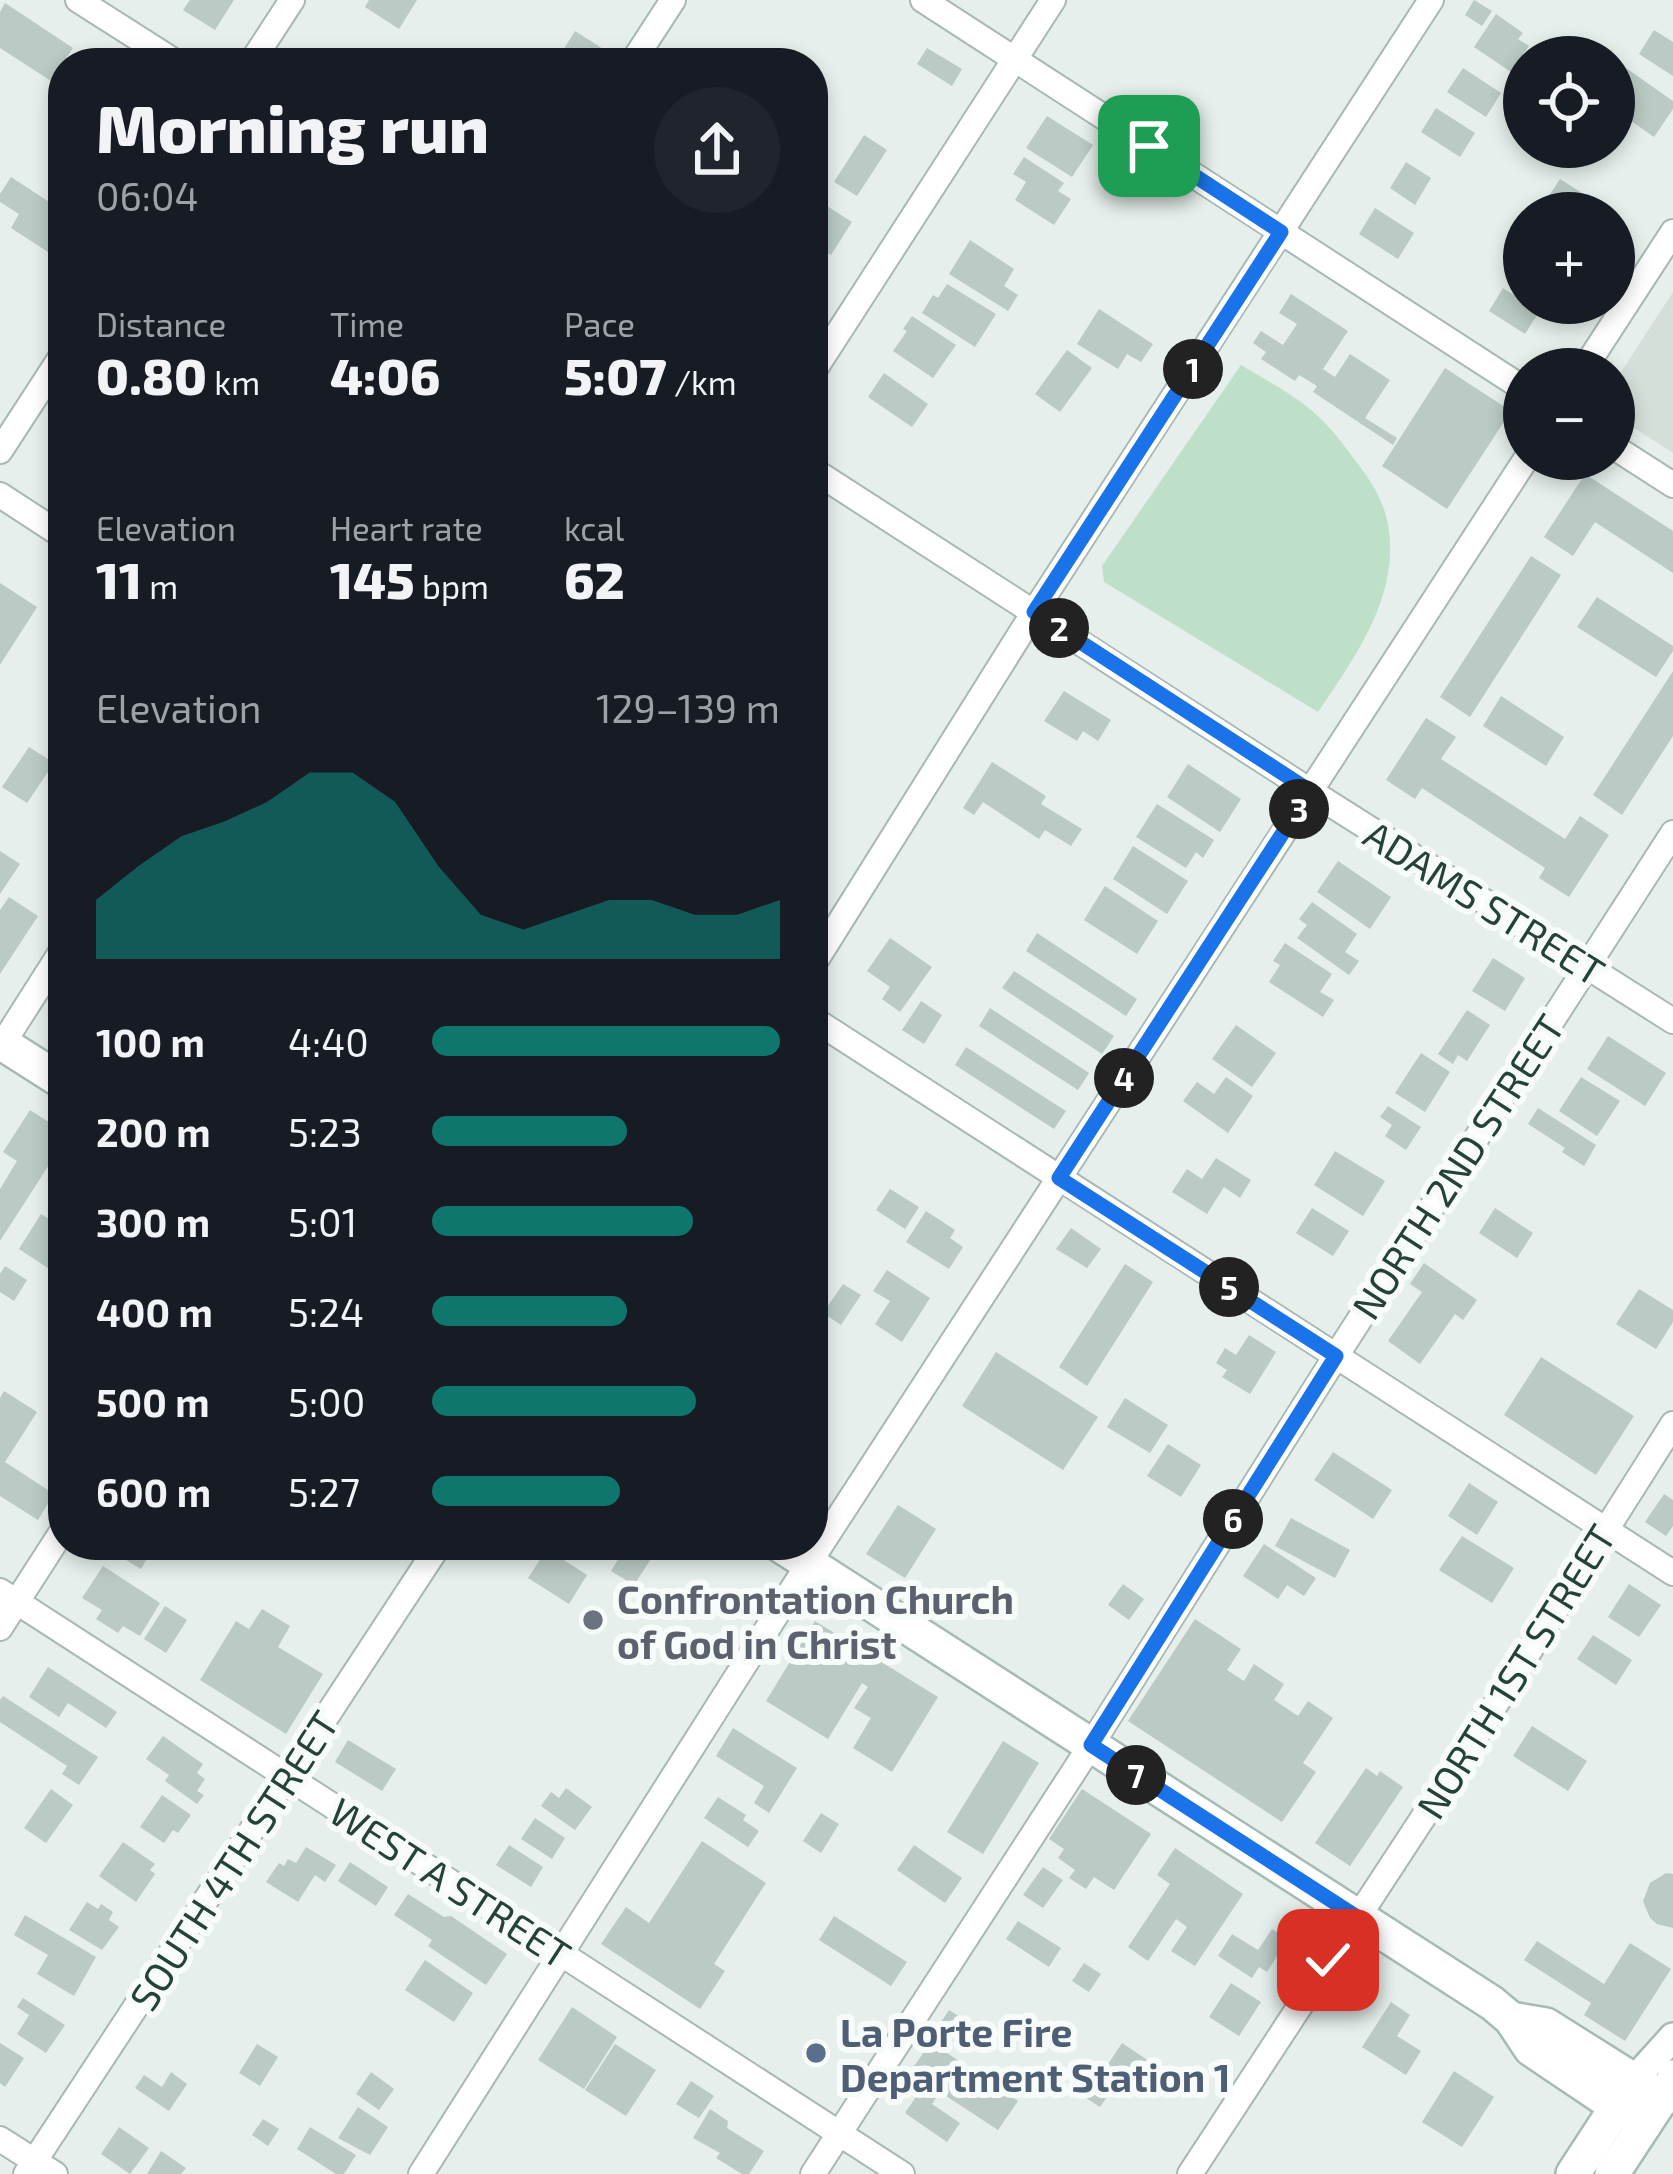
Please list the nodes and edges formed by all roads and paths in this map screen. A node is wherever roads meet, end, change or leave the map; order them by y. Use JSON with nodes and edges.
{"nodes":[{"id":1,"x":78,"y":0,"type":"edge"},
{"id":2,"x":292,"y":0,"type":"edge"},
{"id":3,"x":673,"y":0,"type":"edge"},
{"id":4,"x":922,"y":0,"type":"edge"},
{"id":5,"x":1053,"y":0,"type":"edge"},
{"id":6,"x":1431,"y":0,"type":"edge"},
{"id":7,"x":153,"y":48,"type":"edge"},
{"id":8,"x":261,"y":48,"type":"edge"},
{"id":9,"x":642,"y":48,"type":"edge"},
{"id":10,"x":1016,"y":60,"type":"junction"},
{"id":11,"x":1281,"y":232,"type":"junction"},
{"id":12,"x":1673,"y":232,"type":"edge"},
{"id":13,"x":1598,"y":348,"type":"edge"},
{"id":14,"x":828,"y":349,"type":"edge"},
{"id":15,"x":1503,"y":375,"type":"edge"},
{"id":16,"x":48,"y":377,"type":"edge"},
{"id":17,"x":0,"y":451,"type":"edge"},
{"id":18,"x":1635,"y":461,"type":"edge"},
{"id":19,"x":828,"y":480,"type":"edge"},
{"id":20,"x":1512,"y":480,"type":"edge"},
{"id":21,"x":1673,"y":485,"type":"edge"},
{"id":22,"x":0,"y":495,"type":"edge"},
{"id":23,"x":48,"y":526,"type":"edge"},
{"id":24,"x":1034,"y":612,"type":"junction"},
{"id":25,"x":1310,"y":791,"type":"junction"},
{"id":26,"x":1673,"y":832,"type":"edge"},
{"id":27,"x":828,"y":940,"type":"edge"},
{"id":28,"x":1586,"y":965,"type":"junction"},
{"id":29,"x":48,"y":973,"type":"edge"},
{"id":30,"x":1673,"y":1021,"type":"edge"},
{"id":31,"x":828,"y":1029,"type":"edge"},
{"id":32,"x":1,"y":1044,"type":"edge"},
{"id":33,"x":48,"y":1073,"type":"edge"},
{"id":34,"x":1059,"y":1178,"type":"junction"},
{"id":35,"x":1336,"y":1356,"type":"junction"},
{"id":36,"x":1673,"y":1424,"type":"edge"},
{"id":37,"x":828,"y":1507,"type":"edge"},
{"id":38,"x":1605,"y":1529,"type":"junction"},
{"id":39,"x":48,"y":1548,"type":"edge"},
{"id":40,"x":429,"y":1560,"type":"edge"},
{"id":41,"x":792,"y":1560,"type":"edge"},
{"id":42,"x":804,"y":1560,"type":"edge"},
{"id":43,"x":1673,"y":1573,"type":"edge"},
{"id":44,"x":8,"y":1597,"type":"edge"},
{"id":45,"x":0,"y":1628,"type":"edge"},
{"id":46,"x":1091,"y":1745,"type":"junction"},
{"id":47,"x":288,"y":1777,"type":"junction"},
{"id":48,"x":1357,"y":1917,"type":"junction"},
{"id":49,"x":562,"y":1954,"type":"junction"},
{"id":50,"x":1673,"y":2037,"type":"edge"},
{"id":51,"x":1654,"y":2101,"type":"edge"},
{"id":52,"x":839,"y":2134,"type":"junction"},
{"id":53,"x":0,"y":2139,"type":"edge"},
{"id":54,"x":39,"y":2170,"type":"edge"},
{"id":55,"x":421,"y":2174,"type":"edge"},
{"id":56,"x":813,"y":2174,"type":"edge"},
{"id":57,"x":902,"y":2174,"type":"edge"},
{"id":58,"x":1190,"y":2174,"type":"edge"},
{"id":59,"x":1573,"y":2174,"type":"edge"},
{"id":60,"x":1612,"y":2174,"type":"edge"}],
"edges":[{"from":1,"to":7,"type":"street"},
{"from":2,"to":8,"type":"street"},
{"from":3,"to":9,"type":"street"},
{"from":4,"to":10,"type":"street"},
{"from":5,"to":10,"type":"street"},
{"from":6,"to":11,"type":"street"},
{"from":10,"to":11,"type":"street"},
{"from":10,"to":14,"type":"street"},
{"from":11,"to":15,"type":"street"},
{"from":11,"to":24,"type":"street"},
{"from":12,"to":13,"type":"street"},
{"from":16,"to":17,"type":"street"},
{"from":18,"to":21,"type":"street"},
{"from":19,"to":24,"type":"street","name":"ADAMS STREET"},
{"from":20,"to":25,"type":"street"},
{"from":22,"to":23,"type":"street"},
{"from":24,"to":25,"type":"street","name":"ADAMS STREET"},
{"from":24,"to":27,"type":"street"},
{"from":25,"to":28,"type":"street","name":"ADAMS STREET"},
{"from":25,"to":34,"type":"street"},
{"from":26,"to":28,"type":"street","name":"NORTH 2ND STREET"},
{"from":28,"to":30,"type":"street","name":"ADAMS STREET"},
{"from":28,"to":35,"type":"street","name":"NORTH 2ND STREET"},
{"from":29,"to":32,"type":"street"},
{"from":31,"to":34,"type":"street"},
{"from":32,"to":33,"type":"main road"},
{"from":34,"to":35,"type":"street"},
{"from":34,"to":37,"type":"street"},
{"from":35,"to":38,"type":"street"},
{"from":35,"to":46,"type":"street","name":"NORTH 2ND STREET"},
{"from":36,"to":38,"type":"street","name":"NORTH 1ST STREET"},
{"from":38,"to":43,"type":"street"},
{"from":38,"to":48,"type":"street","name":"NORTH 1ST STREET"},
{"from":39,"to":44,"type":"street"},
{"from":40,"to":47,"type":"street","name":"SOUTH 4TH STREET"},
{"from":41,"to":49,"type":"street"},
{"from":42,"to":46,"type":"main road"},
{"from":44,"to":45,"type":"street"},
{"from":44,"to":47,"type":"street","name":"WEST A STREET"},
{"from":46,"to":48,"type":"main road"},
{"from":46,"to":52,"type":"street","name":"NORTH 2ND STREET"},
{"from":47,"to":49,"type":"street","name":"WEST A STREET"},
{"from":47,"to":54,"type":"street","name":"SOUTH 4TH STREET"},
{"from":48,"to":51,"type":"main road"},
{"from":48,"to":58,"type":"street","name":"NORTH 1ST STREET"},
{"from":49,"to":52,"type":"street","name":"WEST A STREET"},
{"from":49,"to":55,"type":"street"},
{"from":50,"to":51,"type":"street"},
{"from":51,"to":59,"type":"main road"},
{"from":51,"to":60,"type":"main road"},
{"from":52,"to":56,"type":"street","name":"NORTH 2ND STREET"},
{"from":52,"to":57,"type":"street","name":"WEST A STREET"},
{"from":53,"to":54,"type":"street"}]}
